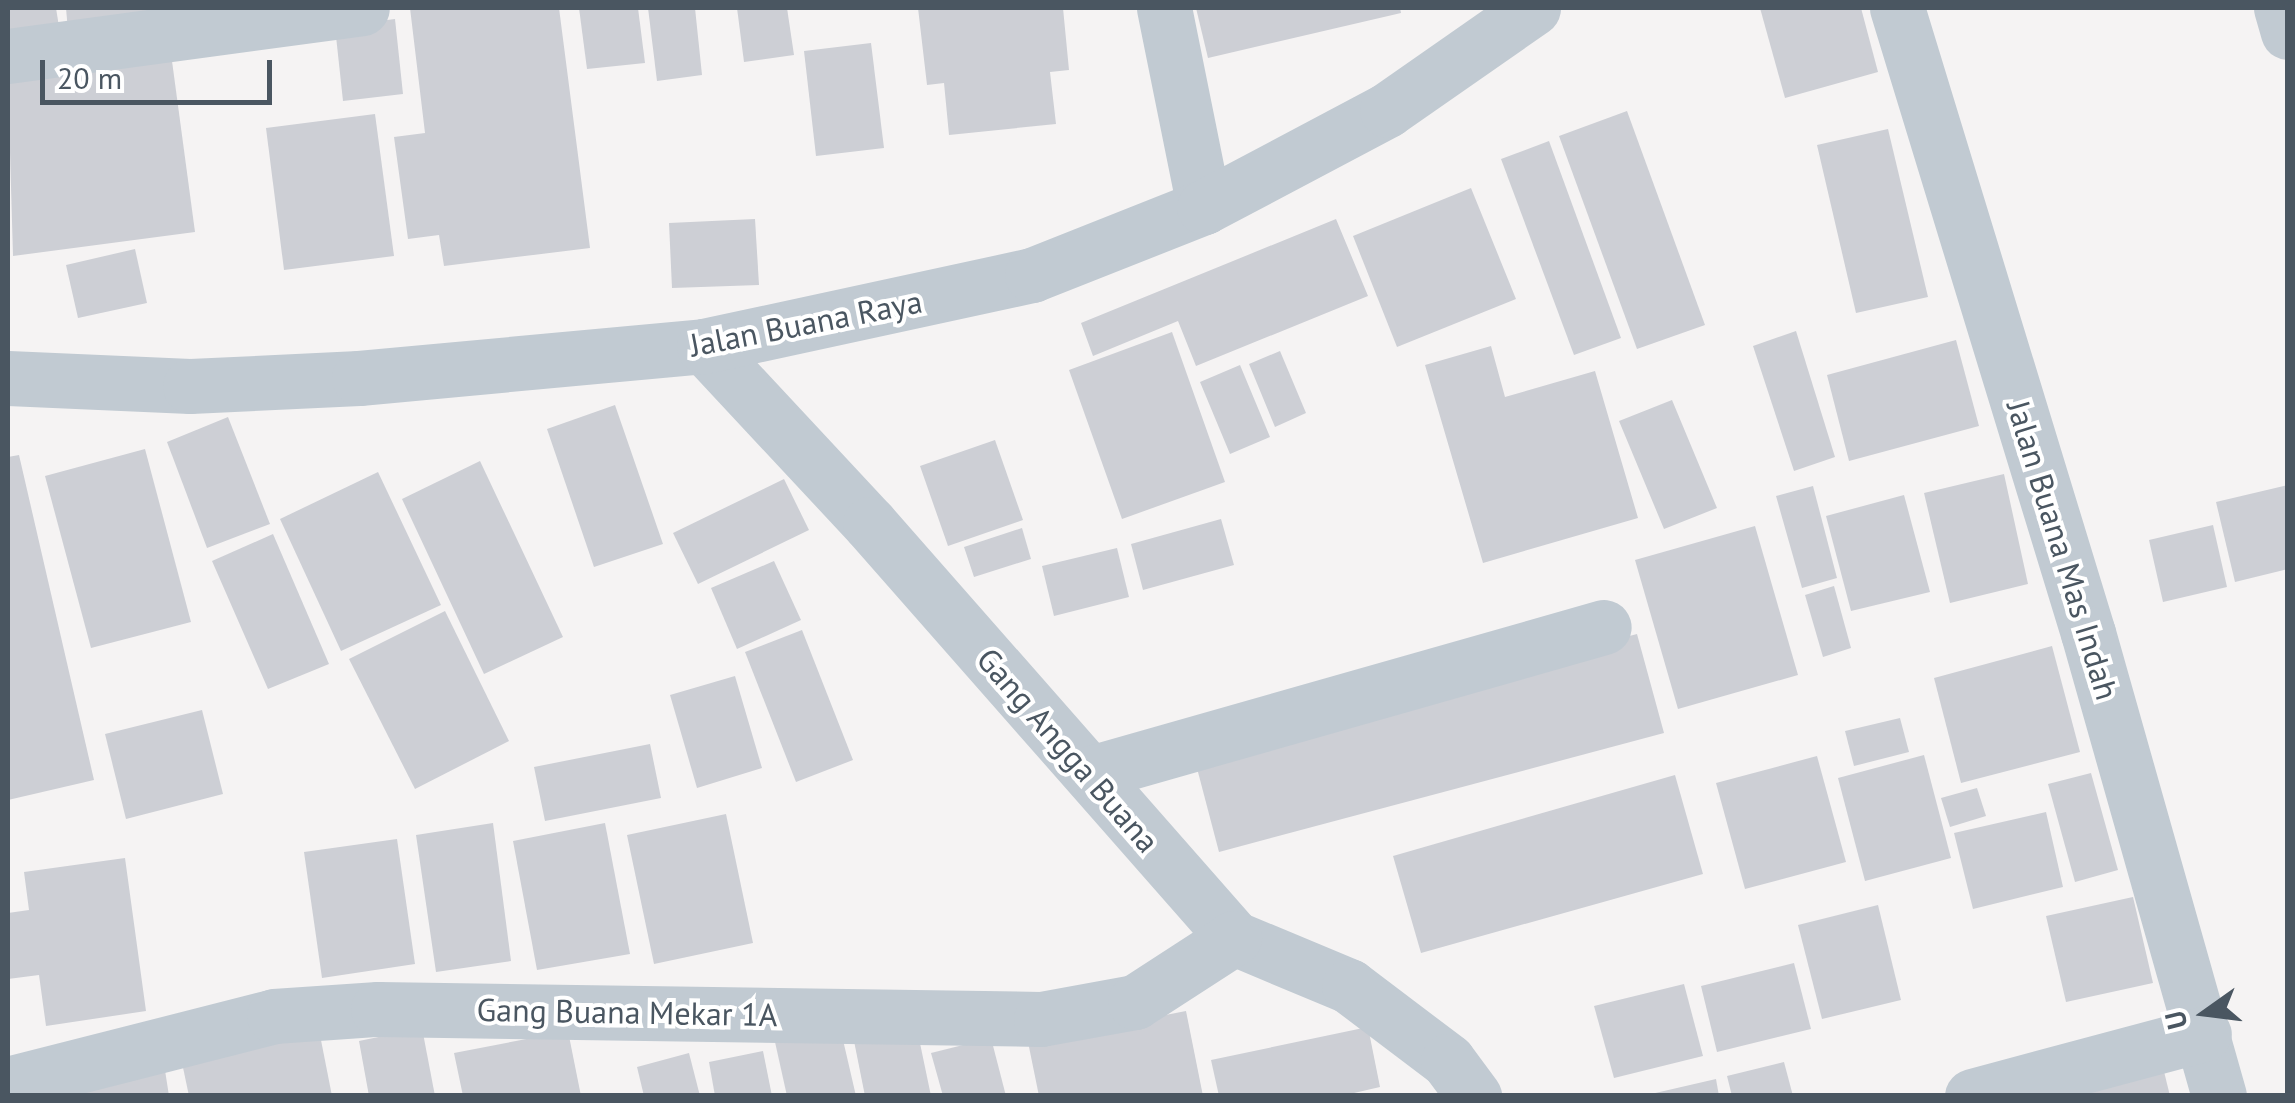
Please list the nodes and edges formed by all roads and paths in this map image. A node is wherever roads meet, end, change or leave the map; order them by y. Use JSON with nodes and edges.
{"nodes":[{"id":1,"x":362,"y":8,"type":"edge"},
{"id":2,"x":1164,"y":8,"type":"edge"},
{"id":3,"x":1533,"y":8,"type":"edge"},
{"id":4,"x":1897,"y":8,"type":"edge"},
{"id":5,"x":2281,"y":8,"type":"edge"},
{"id":6,"x":2288,"y":32,"type":"edge"},
{"id":7,"x":8,"y":56,"type":"edge"},
{"id":8,"x":1204,"y":207,"type":"junction"},
{"id":9,"x":704,"y":346,"type":"junction"},
{"id":10,"x":8,"y":378,"type":"edge"},
{"id":11,"x":1604,"y":626,"type":"dead end"},
{"id":12,"x":1091,"y":773,"type":"junction"},
{"id":13,"x":1234,"y":938,"type":"junction"},
{"id":14,"x":2204,"y":1034,"type":"junction"},
{"id":15,"x":8,"y":1084,"type":"edge"},
{"id":16,"x":1474,"y":1096,"type":"edge"},
{"id":17,"x":1972,"y":1096,"type":"edge"},
{"id":18,"x":2219,"y":1096,"type":"edge"}],
"edges":[{"from":1,"to":7,"type":"street"},
{"from":2,"to":8,"type":"street"},
{"from":3,"to":8,"type":"street","name":"Jalan Buana Raya"},
{"from":4,"to":14,"type":"street","name":"Jalan Buana Mas Indah"},
{"from":5,"to":6,"type":"street"},
{"from":8,"to":9,"type":"street","name":"Jalan Buana Raya"},
{"from":9,"to":10,"type":"street","name":"Jalan Buana Raya"},
{"from":9,"to":12,"type":"street","name":"Gang Angga Buana"},
{"from":11,"to":12,"type":"street"},
{"from":12,"to":13,"type":"street","name":"Gang Angga Buana"},
{"from":13,"to":15,"type":"street","name":"Gang Buana Mekar 1A"},
{"from":13,"to":16,"type":"street","name":"Gang Angga Buana"},
{"from":14,"to":17,"type":"street"},
{"from":14,"to":18,"type":"street","name":"Jalan Buana Mas Indah"}]}
